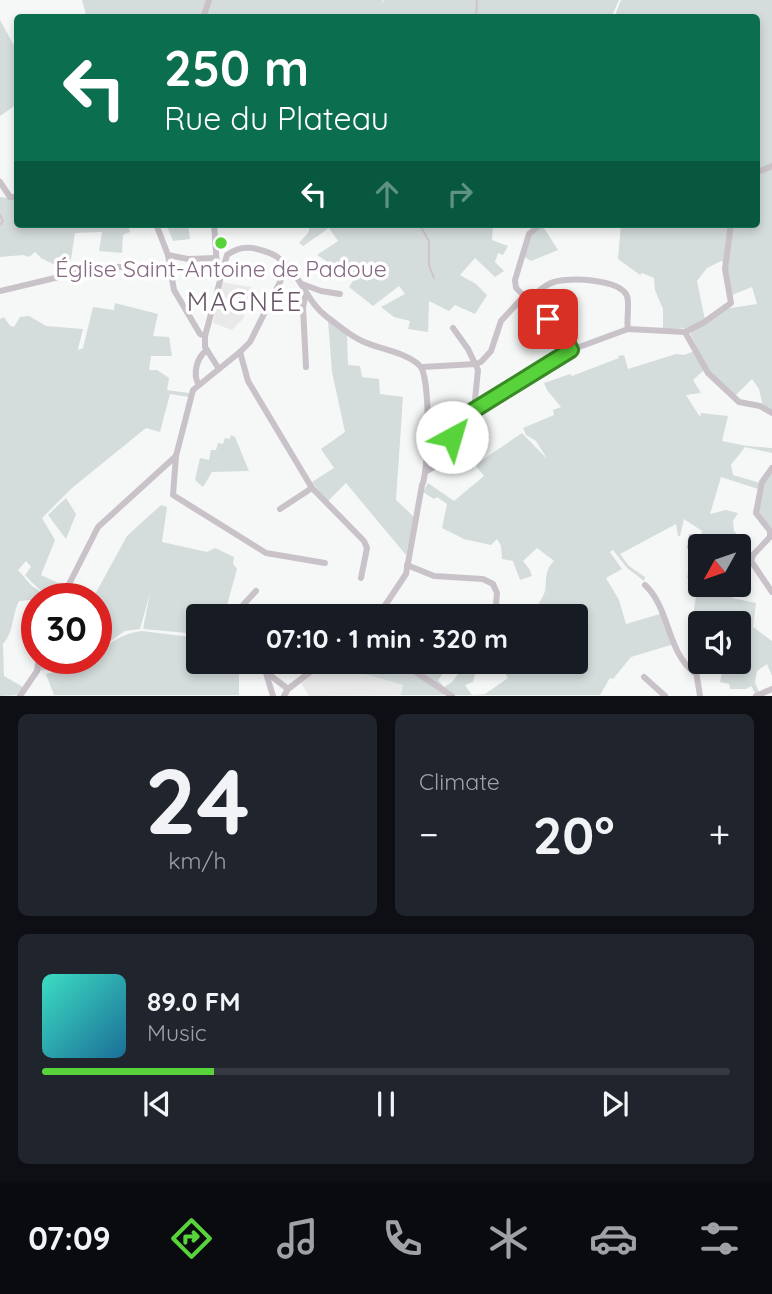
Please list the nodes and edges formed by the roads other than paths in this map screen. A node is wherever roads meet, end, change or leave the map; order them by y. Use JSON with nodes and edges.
{"nodes":[{"id":1,"x":0,"y":182,"type":"edge"},
{"id":2,"x":14,"y":197,"type":"edge"},
{"id":3,"x":158,"y":228,"type":"edge"},
{"id":4,"x":214,"y":228,"type":"edge"},
{"id":5,"x":536,"y":228,"type":"edge"},
{"id":6,"x":730,"y":228,"type":"edge"},
{"id":7,"x":168,"y":255,"type":"junction"},
{"id":8,"x":216,"y":258,"type":"junction"},
{"id":9,"x":288,"y":266,"type":"junction"},
{"id":10,"x":170,"y":267,"type":"junction"},
{"id":11,"x":222,"y":271,"type":"junction"},
{"id":12,"x":302,"y":284,"type":"junction"},
{"id":13,"x":0,"y":291,"type":"edge"},
{"id":14,"x":306,"y":293,"type":"junction"},
{"id":15,"x":340,"y":293,"type":"dead end"},
{"id":16,"x":528,"y":297,"type":"junction"},
{"id":17,"x":453,"y":328,"type":"dead end"},
{"id":18,"x":628,"y":329,"type":"junction"},
{"id":19,"x":685,"y":332,"type":"junction"},
{"id":20,"x":205,"y":336,"type":"junction"},
{"id":21,"x":207,"y":350,"type":"junction"},
{"id":22,"x":571,"y":350,"type":"junction"},
{"id":23,"x":240,"y":352,"type":"junction"},
{"id":24,"x":476,"y":364,"type":"junction"},
{"id":25,"x":306,"y":367,"type":"dead end"},
{"id":26,"x":422,"y":367,"type":"junction"},
{"id":27,"x":219,"y":369,"type":"junction"},
{"id":28,"x":199,"y":385,"type":"junction"},
{"id":29,"x":474,"y":410,"type":"junction"},
{"id":30,"x":772,"y":413,"type":"edge"},
{"id":31,"x":176,"y":456,"type":"junction"},
{"id":32,"x":772,"y":468,"type":"edge"},
{"id":33,"x":427,"y":471,"type":"junction"},
{"id":34,"x":312,"y":488,"type":"junction"},
{"id":35,"x":280,"y":509,"type":"dead end"},
{"id":36,"x":325,"y":563,"type":"dead end"},
{"id":37,"x":407,"y":565,"type":"junction"},
{"id":38,"x":361,"y":578,"type":"dead end"},
{"id":39,"x":70,"y":583,"type":"edge"},
{"id":40,"x":645,"y":585,"type":"dead end"},
{"id":41,"x":256,"y":592,"type":"dead end"},
{"id":42,"x":772,"y":592,"type":"edge"},
{"id":43,"x":244,"y":604,"type":"edge"},
{"id":44,"x":386,"y":604,"type":"edge"},
{"id":45,"x":496,"y":604,"type":"edge"},
{"id":46,"x":688,"y":667,"type":"edge"},
{"id":47,"x":35,"y":674,"type":"edge"},
{"id":48,"x":266,"y":674,"type":"edge"},
{"id":49,"x":268,"y":674,"type":"edge"},
{"id":50,"x":308,"y":674,"type":"edge"},
{"id":51,"x":419,"y":674,"type":"edge"},
{"id":52,"x":695,"y":674,"type":"edge"},
{"id":53,"x":644,"y":677,"type":"dead end"},
{"id":54,"x":772,"y":689,"type":"edge"},
{"id":55,"x":286,"y":692,"type":"edge"},
{"id":56,"x":20,"y":695,"type":"edge"},
{"id":57,"x":273,"y":695,"type":"edge"},
{"id":58,"x":452,"y":695,"type":"edge"},
{"id":59,"x":665,"y":695,"type":"edge"},
{"id":60,"x":701,"y":695,"type":"edge"},
{"id":61,"x":756,"y":695,"type":"edge"}],
"edges":[{"from":1,"to":2,"type":"street"},
{"from":3,"to":7,"type":"street"},
{"from":4,"to":8,"type":"street"},
{"from":5,"to":16,"type":"street"},
{"from":6,"to":19,"type":"street"},
{"from":7,"to":8,"type":"street"},
{"from":7,"to":10,"type":"street"},
{"from":8,"to":11,"type":"street"},
{"from":9,"to":11,"type":"street"},
{"from":9,"to":12,"type":"street"},
{"from":9,"to":23,"type":"street"},
{"from":10,"to":13,"type":"street"},
{"from":10,"to":20,"type":"street"},
{"from":11,"to":20,"type":"street"},
{"from":12,"to":14,"type":"street"},
{"from":12,"to":15,"type":"street"},
{"from":14,"to":25,"type":"street"},
{"from":14,"to":26,"type":"street"},
{"from":16,"to":18,"type":"street"},
{"from":16,"to":22,"type":"street"},
{"from":16,"to":24,"type":"street"},
{"from":17,"to":24,"type":"street"},
{"from":18,"to":19,"type":"street"},
{"from":18,"to":22,"type":"street"},
{"from":19,"to":30,"type":"street"},
{"from":20,"to":21,"type":"street"},
{"from":21,"to":27,"type":"street"},
{"from":21,"to":28,"type":"street"},
{"from":22,"to":29,"type":"street"},
{"from":23,"to":27,"type":"street"},
{"from":23,"to":34,"type":"street"},
{"from":24,"to":26,"type":"street"},
{"from":24,"to":29,"type":"street"},
{"from":26,"to":33,"type":"street"},
{"from":27,"to":28,"type":"street"},
{"from":28,"to":31,"type":"street"},
{"from":29,"to":33,"type":"street"},
{"from":31,"to":36,"type":"street"},
{"from":31,"to":39,"type":"street"},
{"from":32,"to":42,"type":"street"},
{"from":33,"to":37,"type":"street"},
{"from":34,"to":35,"type":"street"},
{"from":34,"to":38,"type":"street"},
{"from":37,"to":44,"type":"street"},
{"from":37,"to":45,"type":"street"},
{"from":40,"to":46,"type":"street"},
{"from":41,"to":43,"type":"street"},
{"from":47,"to":56,"type":"street"},
{"from":48,"to":57,"type":"street"},
{"from":49,"to":55,"type":"street"},
{"from":50,"to":55,"type":"street"},
{"from":51,"to":58,"type":"street"},
{"from":52,"to":60,"type":"street"},
{"from":53,"to":59,"type":"street"},
{"from":54,"to":61,"type":"street"}]}
